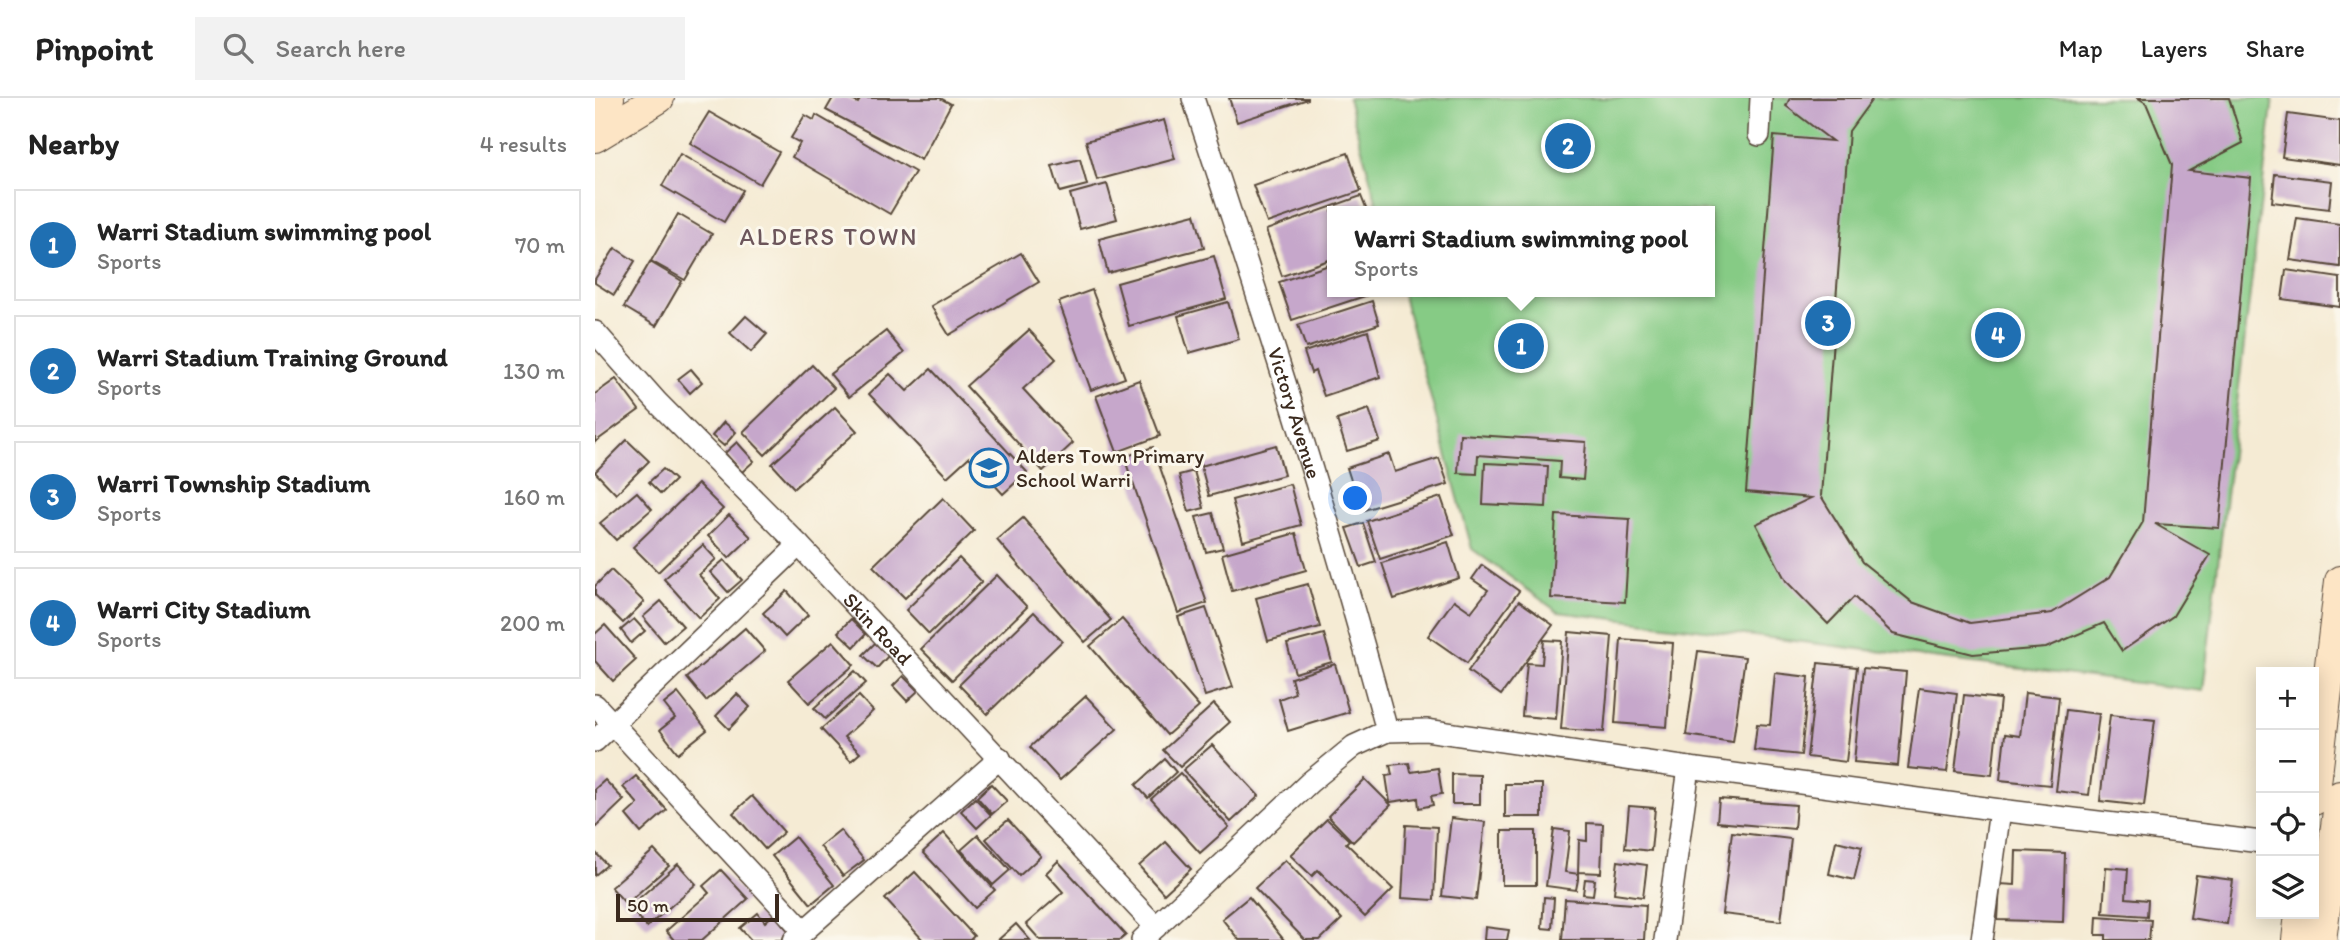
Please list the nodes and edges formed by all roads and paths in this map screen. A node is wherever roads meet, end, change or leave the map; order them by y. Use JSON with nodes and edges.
{"nodes":[{"id":1,"x":609,"y":98,"type":"edge"},
{"id":2,"x":659,"y":98,"type":"edge"},
{"id":3,"x":1193,"y":98,"type":"edge"},
{"id":4,"x":1761,"y":98,"type":"edge"},
{"id":5,"x":595,"y":106,"type":"edge"},
{"id":6,"x":1759,"y":135,"type":"dead end"},
{"id":7,"x":595,"y":137,"type":"edge"},
{"id":8,"x":595,"y":332,"type":"edge"},
{"id":9,"x":799,"y":545,"type":"junction"},
{"id":10,"x":2340,"y":581,"type":"edge"},
{"id":11,"x":595,"y":705,"type":"edge"},
{"id":12,"x":614,"y":725,"type":"junction"},
{"id":13,"x":1387,"y":730,"type":"junction"},
{"id":14,"x":595,"y":741,"type":"edge"},
{"id":15,"x":1000,"y":758,"type":"junction"},
{"id":16,"x":1689,"y":768,"type":"junction"},
{"id":17,"x":2315,"y":793,"type":"edge"},
{"id":18,"x":2340,"y":796,"type":"edge"},
{"id":19,"x":2000,"y":810,"type":"junction"},
{"id":20,"x":2256,"y":841,"type":"edge"},
{"id":21,"x":2299,"y":919,"type":"edge"},
{"id":22,"x":1149,"y":933,"type":"edge"},
{"id":23,"x":799,"y":936,"type":"edge"},
{"id":24,"x":1665,"y":940,"type":"edge"},
{"id":25,"x":1982,"y":940,"type":"edge"},
{"id":26,"x":2297,"y":940,"type":"edge"},
{"id":27,"x":2321,"y":940,"type":"edge"}],
"edges":[{"from":1,"to":5,"type":"main road"},
{"from":2,"to":7,"type":"main road"},
{"from":3,"to":13,"type":"street","name":"Victory Avenue"},
{"from":4,"to":6,"type":"street"},
{"from":8,"to":9,"type":"street","name":"Skin Road"},
{"from":9,"to":12,"type":"street"},
{"from":9,"to":15,"type":"street","name":"Skin Road"},
{"from":10,"to":17,"type":"main road"},
{"from":11,"to":12,"type":"street"},
{"from":12,"to":14,"type":"street"},
{"from":12,"to":23,"type":"street"},
{"from":13,"to":16,"type":"street"},
{"from":13,"to":22,"type":"street"},
{"from":15,"to":22,"type":"street","name":"Skin Road"},
{"from":15,"to":23,"type":"street"},
{"from":16,"to":19,"type":"street"},
{"from":16,"to":24,"type":"street"},
{"from":18,"to":27,"type":"main road"},
{"from":19,"to":20,"type":"street"},
{"from":19,"to":25,"type":"street"},
{"from":21,"to":26,"type":"main road"}]}
